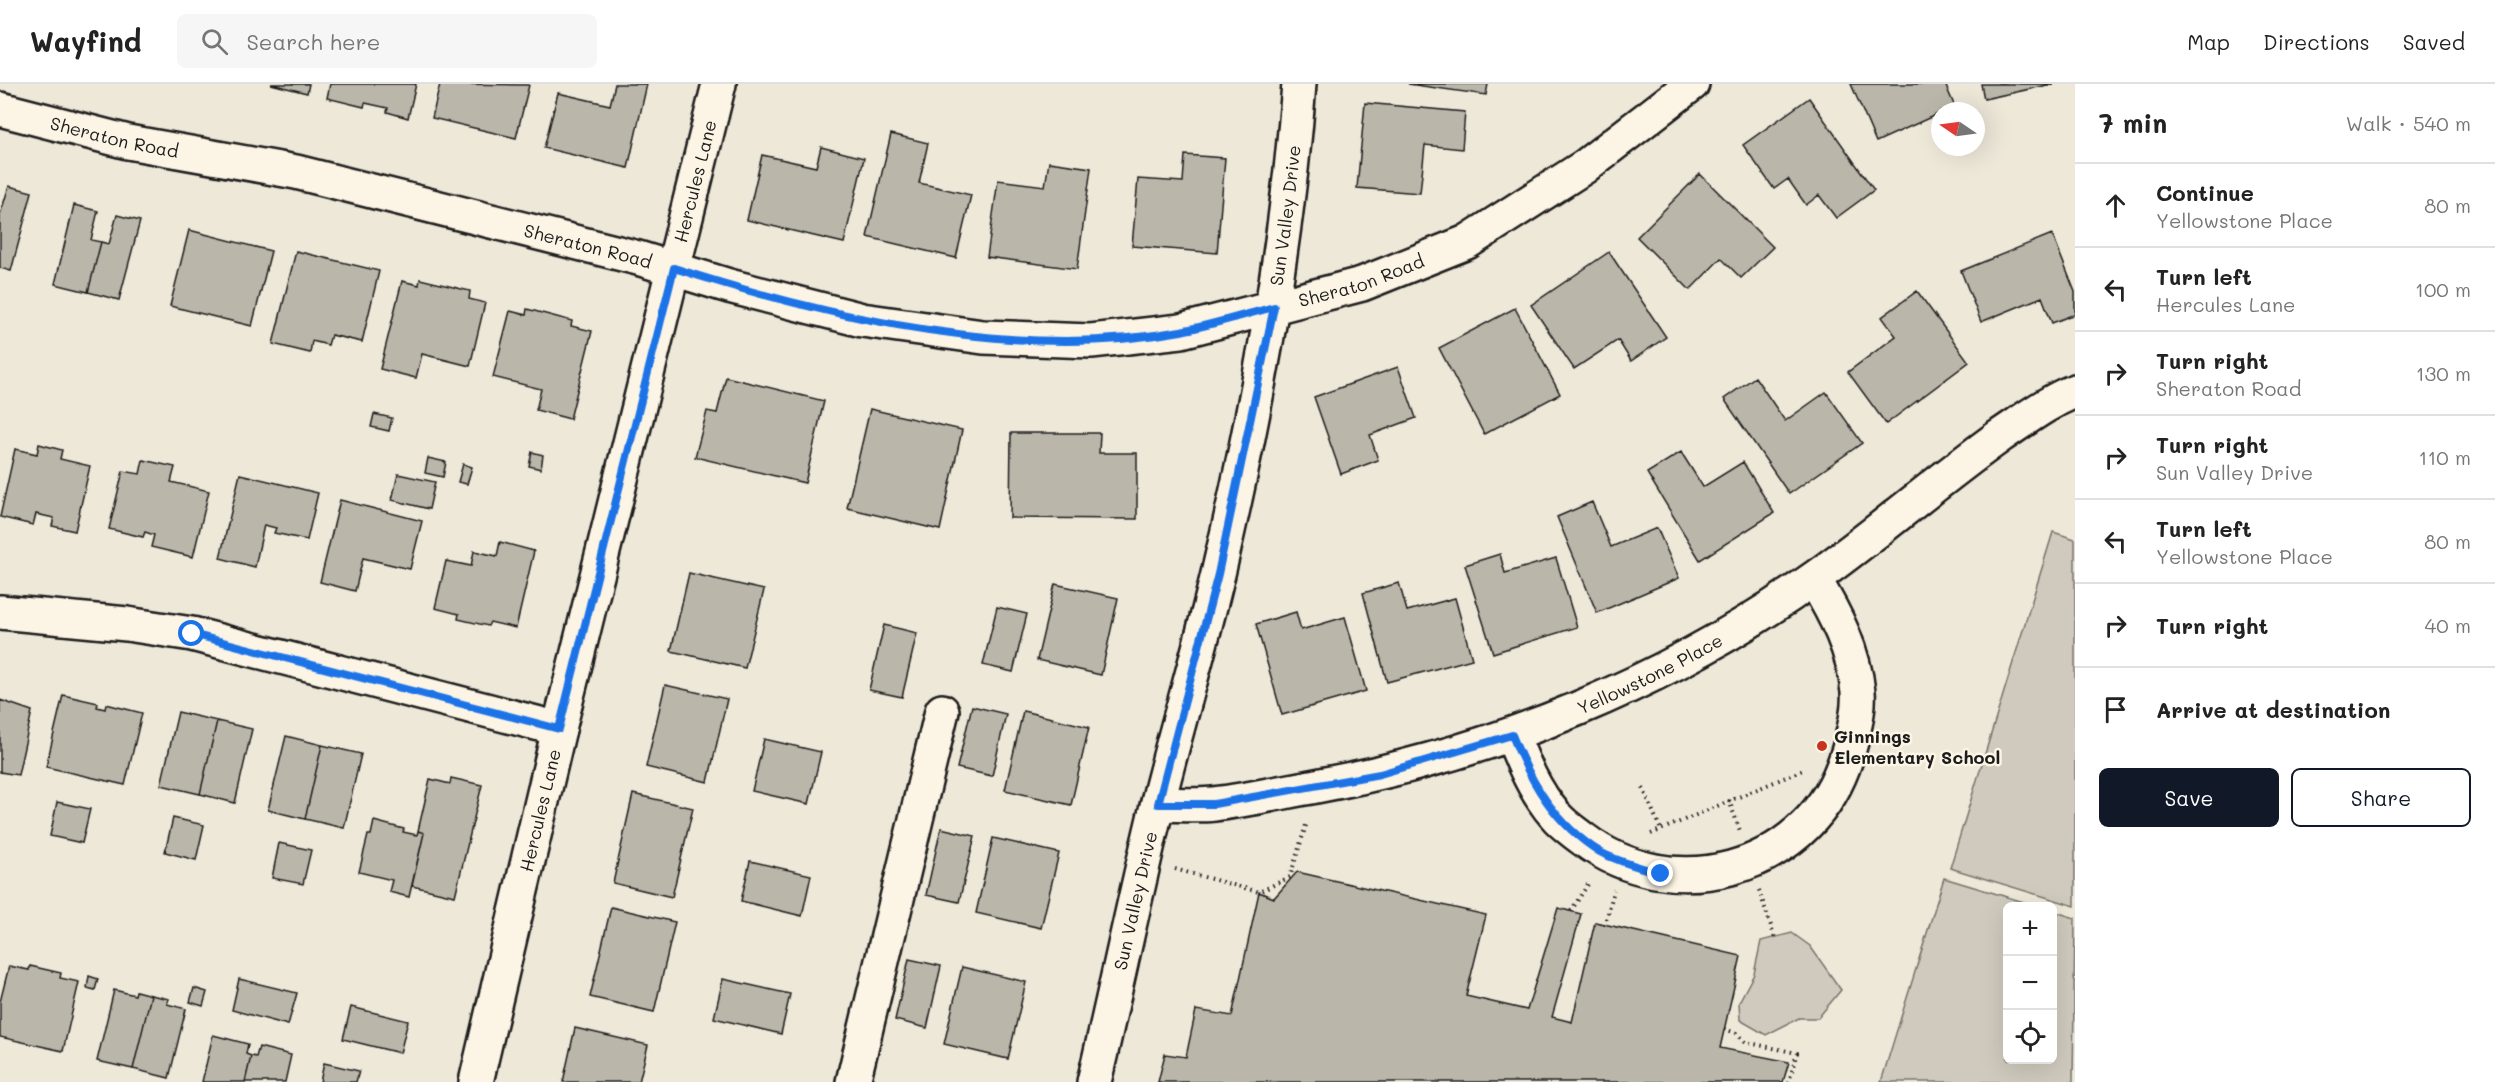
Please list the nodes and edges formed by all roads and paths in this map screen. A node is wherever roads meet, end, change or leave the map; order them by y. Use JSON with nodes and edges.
{"nodes":[{"id":1,"x":719,"y":84,"type":"edge"},
{"id":2,"x":1299,"y":84,"type":"edge"},
{"id":3,"x":1692,"y":84,"type":"edge"},
{"id":4,"x":0,"y":109,"type":"edge"},
{"id":5,"x":674,"y":268,"type":"junction"},
{"id":6,"x":1274,"y":307,"type":"junction"},
{"id":7,"x":2075,"y":391,"type":"edge"},
{"id":8,"x":1814,"y":579,"type":"junction"},
{"id":9,"x":0,"y":612,"type":"edge"},
{"id":10,"x":942,"y":711,"type":"dead end"},
{"id":11,"x":559,"y":729,"type":"junction"},
{"id":12,"x":1512,"y":735,"type":"junction"},
{"id":13,"x":1849,"y":751,"type":"junction"},
{"id":14,"x":1643,"y":788,"type":"dead end"},
{"id":15,"x":1729,"y":800,"type":"junction"},
{"id":16,"x":1158,"y":804,"type":"junction"},
{"id":17,"x":1308,"y":820,"type":"dead end"},
{"id":18,"x":1661,"y":830,"type":"junction"},
{"id":19,"x":1642,"y":838,"type":"dead end"},
{"id":20,"x":1743,"y":840,"type":"dead end"},
{"id":21,"x":1172,"y":868,"type":"dead end"},
{"id":22,"x":1594,"y":874,"type":"dead end"},
{"id":23,"x":1615,"y":884,"type":"dead end"},
{"id":24,"x":1758,"y":884,"type":"dead end"},
{"id":25,"x":1571,"y":911,"type":"dead end"},
{"id":26,"x":1605,"y":925,"type":"dead end"},
{"id":27,"x":1775,"y":938,"type":"dead end"},
{"id":28,"x":1724,"y":1029,"type":"dead end"},
{"id":29,"x":476,"y":1082,"type":"edge"},
{"id":30,"x":853,"y":1082,"type":"edge"},
{"id":31,"x":1094,"y":1082,"type":"edge"},
{"id":32,"x":1789,"y":1082,"type":"edge"}],
"edges":[{"from":1,"to":5,"type":"street","name":"Hercules Lane"},
{"from":2,"to":6,"type":"street","name":"Sun Valley Drive"},
{"from":3,"to":6,"type":"street","name":"Sheraton Road"},
{"from":4,"to":5,"type":"street","name":"Sheraton Road"},
{"from":5,"to":6,"type":"street","name":"Sheraton Road"},
{"from":5,"to":11,"type":"street","name":"Hercules Lane"},
{"from":6,"to":16,"type":"street","name":"Sun Valley Drive"},
{"from":7,"to":8,"type":"street","name":"Yellowstone Place"},
{"from":8,"to":12,"type":"street","name":"Yellowstone Place"},
{"from":8,"to":13,"type":"street"},
{"from":9,"to":11,"type":"street"},
{"from":10,"to":30,"type":"street"},
{"from":11,"to":29,"type":"street","name":"Hercules Lane"},
{"from":12,"to":13,"type":"street"},
{"from":12,"to":16,"type":"street","name":"Yellowstone Place"},
{"from":13,"to":15,"type":"path"},
{"from":14,"to":18,"type":"path"},
{"from":15,"to":18,"type":"path"},
{"from":15,"to":20,"type":"path"},
{"from":16,"to":31,"type":"street","name":"Sun Valley Drive"},
{"from":17,"to":21,"type":"path"},
{"from":18,"to":19,"type":"path"},
{"from":22,"to":25,"type":"path"},
{"from":23,"to":26,"type":"path"},
{"from":24,"to":27,"type":"path"},
{"from":28,"to":32,"type":"path"}]}
